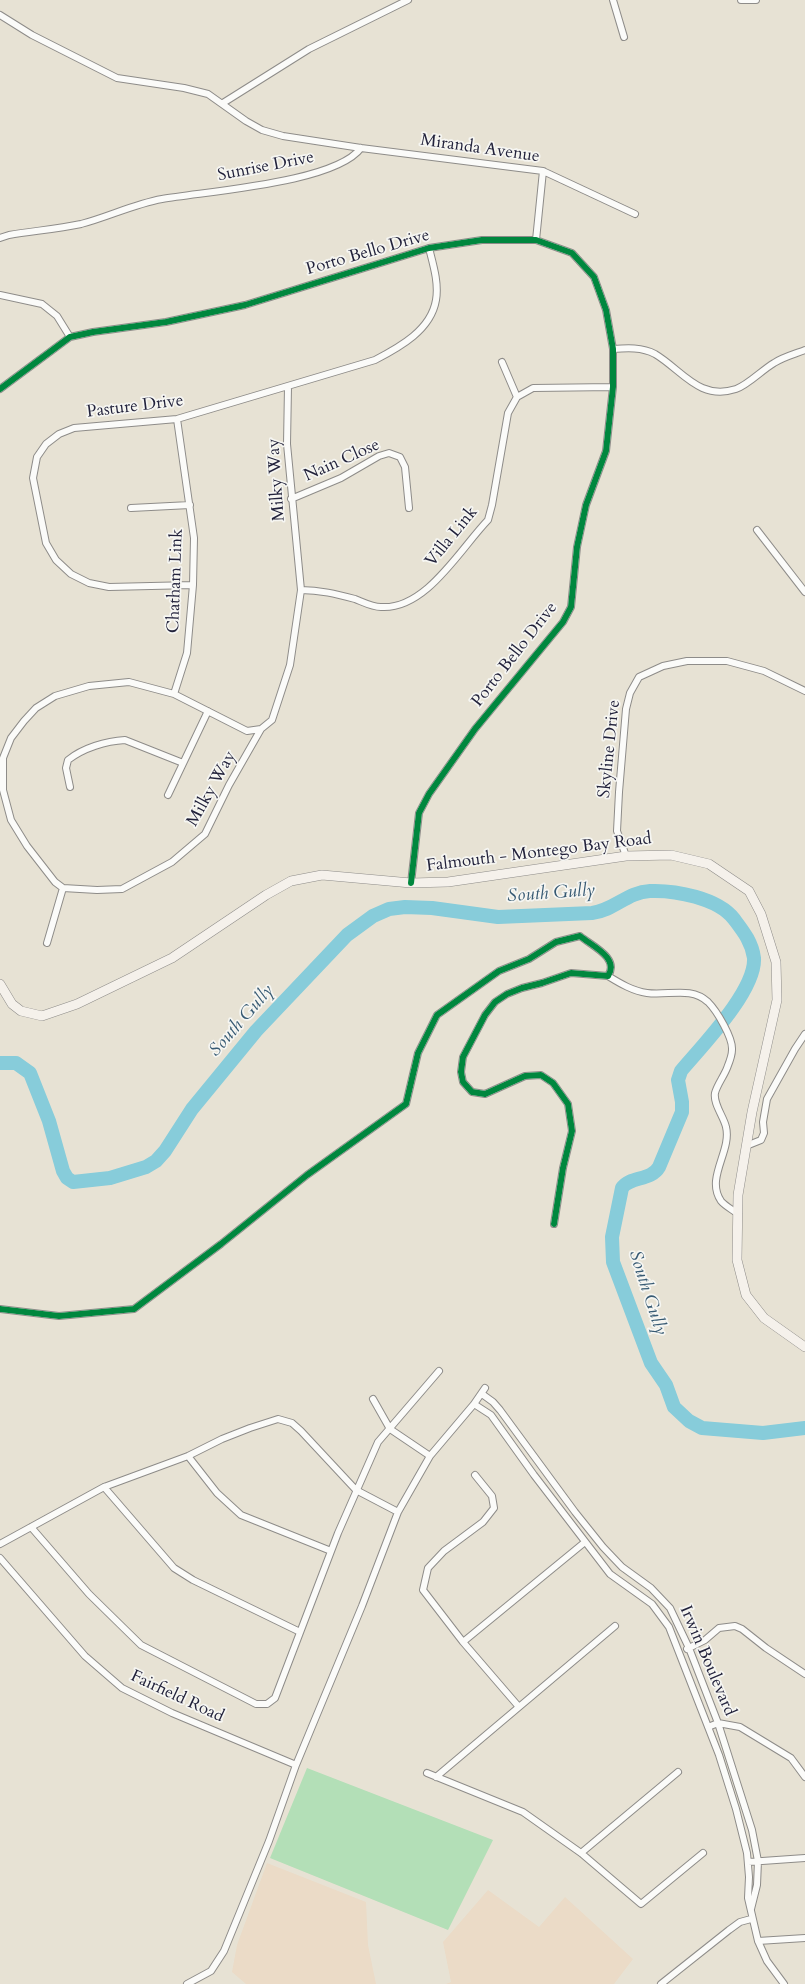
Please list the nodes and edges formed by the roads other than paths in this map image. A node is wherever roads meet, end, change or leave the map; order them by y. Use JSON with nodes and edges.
{"nodes":[{"id":1,"x":408,"y":0,"type":"edge"},
{"id":2,"x":613,"y":0,"type":"edge"},
{"id":3,"x":741,"y":0,"type":"edge"},
{"id":4,"x":756,"y":0,"type":"edge"},
{"id":5,"x":0,"y":15,"type":"edge"},
{"id":6,"x":624,"y":37,"type":"dead end"},
{"id":7,"x":223,"y":104,"type":"junction"},
{"id":8,"x":361,"y":148,"type":"junction"},
{"id":9,"x":543,"y":170,"type":"junction"},
{"id":10,"x":635,"y":214,"type":"dead end"},
{"id":11,"x":0,"y":238,"type":"edge"},
{"id":12,"x":536,"y":240,"type":"junction"},
{"id":13,"x":429,"y":248,"type":"junction"},
{"id":14,"x":0,"y":295,"type":"edge"},
{"id":15,"x":70,"y":337,"type":"junction"},
{"id":16,"x":613,"y":349,"type":"junction"},
{"id":17,"x":805,"y":350,"type":"edge"},
{"id":18,"x":502,"y":362,"type":"dead end"},
{"id":19,"x":288,"y":387,"type":"junction"},
{"id":20,"x":612,"y":387,"type":"junction"},
{"id":21,"x":0,"y":389,"type":"edge"},
{"id":22,"x":517,"y":397,"type":"junction"},
{"id":23,"x":177,"y":419,"type":"junction"},
{"id":24,"x":291,"y":499,"type":"junction"},
{"id":25,"x":190,"y":505,"type":"junction"},
{"id":26,"x":131,"y":508,"type":"dead end"},
{"id":27,"x":409,"y":508,"type":"dead end"},
{"id":28,"x":757,"y":530,"type":"dead end"},
{"id":29,"x":193,"y":585,"type":"junction"},
{"id":30,"x":301,"y":590,"type":"junction"},
{"id":31,"x":805,"y":592,"type":"edge"},
{"id":32,"x":805,"y":691,"type":"edge"},
{"id":33,"x":174,"y":694,"type":"junction"},
{"id":34,"x":208,"y":711,"type":"junction"},
{"id":35,"x":261,"y":729,"type":"junction"},
{"id":36,"x":183,"y":763,"type":"junction"},
{"id":37,"x":70,"y":787,"type":"dead end"},
{"id":38,"x":168,"y":795,"type":"dead end"},
{"id":39,"x":626,"y":856,"type":"junction"},
{"id":40,"x":411,"y":883,"type":"junction"},
{"id":41,"x":63,"y":888,"type":"junction"},
{"id":42,"x":47,"y":942,"type":"dead end"},
{"id":43,"x":608,"y":976,"type":"junction"},
{"id":44,"x":0,"y":984,"type":"edge"},
{"id":45,"x":805,"y":1034,"type":"edge"},
{"id":46,"x":746,"y":1146,"type":"junction"},
{"id":47,"x":738,"y":1214,"type":"junction"},
{"id":48,"x":554,"y":1224,"type":"dead end"},
{"id":49,"x":0,"y":1309,"type":"edge"},
{"id":50,"x":805,"y":1346,"type":"edge"},
{"id":51,"x":439,"y":1371,"type":"dead end"},
{"id":52,"x":374,"y":1399,"type":"dead end"},
{"id":53,"x":474,"y":1404,"type":"junction"},
{"id":54,"x":390,"y":1429,"type":"junction"},
{"id":55,"x":188,"y":1456,"type":"junction"},
{"id":56,"x":430,"y":1456,"type":"junction"},
{"id":57,"x":542,"y":1468,"type":"junction"},
{"id":58,"x":475,"y":1475,"type":"dead end"},
{"id":59,"x":534,"y":1475,"type":"junction"},
{"id":60,"x":104,"y":1487,"type":"junction"},
{"id":61,"x":356,"y":1490,"type":"junction"},
{"id":62,"x":398,"y":1512,"type":"junction"},
{"id":63,"x":30,"y":1527,"type":"junction"},
{"id":64,"x":585,"y":1542,"type":"junction"},
{"id":65,"x":0,"y":1544,"type":"edge"},
{"id":66,"x":603,"y":1546,"type":"junction"},
{"id":67,"x":331,"y":1551,"type":"junction"},
{"id":68,"x":594,"y":1554,"type":"junction"},
{"id":69,"x":0,"y":1558,"type":"edge"},
{"id":70,"x":641,"y":1582,"type":"junction"},
{"id":71,"x":634,"y":1591,"type":"junction"},
{"id":72,"x":615,"y":1626,"type":"dead end"},
{"id":73,"x":300,"y":1632,"type":"junction"},
{"id":74,"x":464,"y":1642,"type":"junction"},
{"id":75,"x":689,"y":1648,"type":"junction"},
{"id":76,"x":680,"y":1652,"type":"junction"},
{"id":77,"x":805,"y":1674,"type":"edge"},
{"id":78,"x":519,"y":1707,"type":"junction"},
{"id":79,"x":718,"y":1723,"type":"junction"},
{"id":80,"x":708,"y":1727,"type":"junction"},
{"id":81,"x":296,"y":1765,"type":"junction"},
{"id":82,"x":678,"y":1772,"type":"dead end"},
{"id":83,"x":427,"y":1773,"type":"dead end"},
{"id":84,"x":436,"y":1777,"type":"junction"},
{"id":85,"x":805,"y":1777,"type":"edge"},
{"id":86,"x":581,"y":1853,"type":"junction"},
{"id":87,"x":703,"y":1853,"type":"dead end"},
{"id":88,"x":805,"y":1858,"type":"edge"},
{"id":89,"x":758,"y":1861,"type":"junction"},
{"id":90,"x":748,"y":1862,"type":"junction"},
{"id":91,"x":751,"y":1909,"type":"junction"},
{"id":92,"x":751,"y":1919,"type":"junction"},
{"id":93,"x":805,"y":1938,"type":"edge"},
{"id":94,"x":758,"y":1941,"type":"junction"},
{"id":95,"x":187,"y":1984,"type":"edge"},
{"id":96,"x":660,"y":1984,"type":"edge"},
{"id":97,"x":784,"y":1984,"type":"edge"}],
"edges":[{"from":1,"to":7,"type":"street"},
{"from":2,"to":6,"type":"street"},
{"from":3,"to":4,"type":"street"},
{"from":5,"to":7,"type":"street","name":"Sunrise Drive"},
{"from":7,"to":8,"type":"street","name":"Sunrise Drive"},
{"from":8,"to":9,"type":"street","name":"Miranda Avenue"},
{"from":8,"to":11,"type":"street","name":"Sunrise Drive"},
{"from":9,"to":10,"type":"street","name":"Miranda Avenue"},
{"from":9,"to":12,"type":"street"},
{"from":12,"to":13,"type":"street","name":"Porto Bello Drive"},
{"from":12,"to":16,"type":"street","name":"Porto Bello Drive"},
{"from":13,"to":15,"type":"street","name":"Porto Bello Drive"},
{"from":13,"to":19,"type":"street","name":"Pasture Drive"},
{"from":14,"to":15,"type":"street"},
{"from":15,"to":21,"type":"street","name":"Porto Bello Drive"},
{"from":16,"to":17,"type":"street"},
{"from":16,"to":20,"type":"street","name":"Porto Bello Drive"},
{"from":18,"to":22,"type":"street"},
{"from":19,"to":23,"type":"street","name":"Pasture Drive"},
{"from":19,"to":24,"type":"street","name":"Milky Way"},
{"from":20,"to":22,"type":"street"},
{"from":20,"to":40,"type":"street","name":"Porto Bello Drive"},
{"from":22,"to":30,"type":"street","name":"Villa Link"},
{"from":23,"to":25,"type":"street","name":"Chatham Link"},
{"from":23,"to":29,"type":"street","name":"Pasture Drive"},
{"from":24,"to":27,"type":"street","name":"Nain Close"},
{"from":24,"to":30,"type":"street","name":"Milky Way"},
{"from":25,"to":26,"type":"street"},
{"from":25,"to":29,"type":"street","name":"Chatham Link"},
{"from":28,"to":31,"type":"street"},
{"from":29,"to":33,"type":"street","name":"Chatham Link"},
{"from":30,"to":35,"type":"street","name":"Milky Way"},
{"from":32,"to":39,"type":"street","name":"Skyline Drive"},
{"from":33,"to":34,"type":"street","name":"Milky Way"},
{"from":33,"to":41,"type":"street","name":"Milky Way"},
{"from":34,"to":35,"type":"street","name":"Milky Way"},
{"from":34,"to":36,"type":"street"},
{"from":35,"to":41,"type":"street","name":"Milky Way"},
{"from":36,"to":37,"type":"street"},
{"from":36,"to":38,"type":"street"},
{"from":39,"to":40,"type":"main road","name":"Falmouth - Montego Bay Road"},
{"from":39,"to":46,"type":"main road","name":"Falmouth - Montego Bay Road"},
{"from":40,"to":44,"type":"main road","name":"Falmouth - Montego Bay Road"},
{"from":41,"to":42,"type":"street"},
{"from":43,"to":47,"type":"street"},
{"from":43,"to":48,"type":"street"},
{"from":43,"to":49,"type":"street"},
{"from":45,"to":46,"type":"street"},
{"from":46,"to":47,"type":"main road","name":"Falmouth - Montego Bay Road"},
{"from":47,"to":50,"type":"main road","name":"Falmouth - Montego Bay Road"},
{"from":51,"to":54,"type":"street"},
{"from":52,"to":54,"type":"street"},
{"from":53,"to":56,"type":"street"},
{"from":53,"to":57,"type":"street","name":"Irwin Boulevard"},
{"from":53,"to":59,"type":"street","name":"Irwin Boulevard"},
{"from":54,"to":56,"type":"street"},
{"from":54,"to":61,"type":"street"},
{"from":55,"to":60,"type":"street"},
{"from":55,"to":61,"type":"street"},
{"from":55,"to":67,"type":"street"},
{"from":56,"to":62,"type":"street"},
{"from":57,"to":59,"type":"street"},
{"from":57,"to":66,"type":"street","name":"Irwin Boulevard"},
{"from":58,"to":74,"type":"street"},
{"from":59,"to":64,"type":"street","name":"Irwin Boulevard"},
{"from":60,"to":63,"type":"street"},
{"from":60,"to":73,"type":"street"},
{"from":61,"to":62,"type":"street"},
{"from":61,"to":67,"type":"street"},
{"from":62,"to":81,"type":"street"},
{"from":63,"to":65,"type":"street"},
{"from":63,"to":73,"type":"street"},
{"from":64,"to":68,"type":"street","name":"Irwin Boulevard"},
{"from":64,"to":74,"type":"street"},
{"from":66,"to":68,"type":"street"},
{"from":66,"to":70,"type":"street","name":"Irwin Boulevard"},
{"from":67,"to":73,"type":"street"},
{"from":68,"to":71,"type":"street","name":"Irwin Boulevard"},
{"from":69,"to":81,"type":"street","name":"Fairfield Road"},
{"from":70,"to":71,"type":"street"},
{"from":70,"to":75,"type":"street","name":"Irwin Boulevard"},
{"from":71,"to":76,"type":"street","name":"Irwin Boulevard"},
{"from":72,"to":78,"type":"street"},
{"from":74,"to":78,"type":"street"},
{"from":75,"to":76,"type":"street"},
{"from":75,"to":77,"type":"street"},
{"from":75,"to":79,"type":"street","name":"Irwin Boulevard"},
{"from":76,"to":80,"type":"street","name":"Irwin Boulevard"},
{"from":78,"to":84,"type":"street"},
{"from":79,"to":80,"type":"street"},
{"from":79,"to":85,"type":"street"},
{"from":79,"to":89,"type":"street","name":"Irwin Boulevard"},
{"from":80,"to":90,"type":"street","name":"Irwin Boulevard"},
{"from":81,"to":95,"type":"street"},
{"from":82,"to":86,"type":"street"},
{"from":83,"to":84,"type":"street"},
{"from":84,"to":86,"type":"street"},
{"from":86,"to":87,"type":"street"},
{"from":88,"to":89,"type":"street"},
{"from":89,"to":90,"type":"street"},
{"from":89,"to":91,"type":"street","name":"Irwin Boulevard"},
{"from":90,"to":91,"type":"street","name":"Irwin Boulevard"},
{"from":91,"to":92,"type":"street","name":"Irwin Boulevard"},
{"from":92,"to":94,"type":"street","name":"Irwin Boulevard"},
{"from":92,"to":96,"type":"street"},
{"from":93,"to":94,"type":"street"},
{"from":94,"to":97,"type":"street","name":"Irwin Boulevard"}]}
